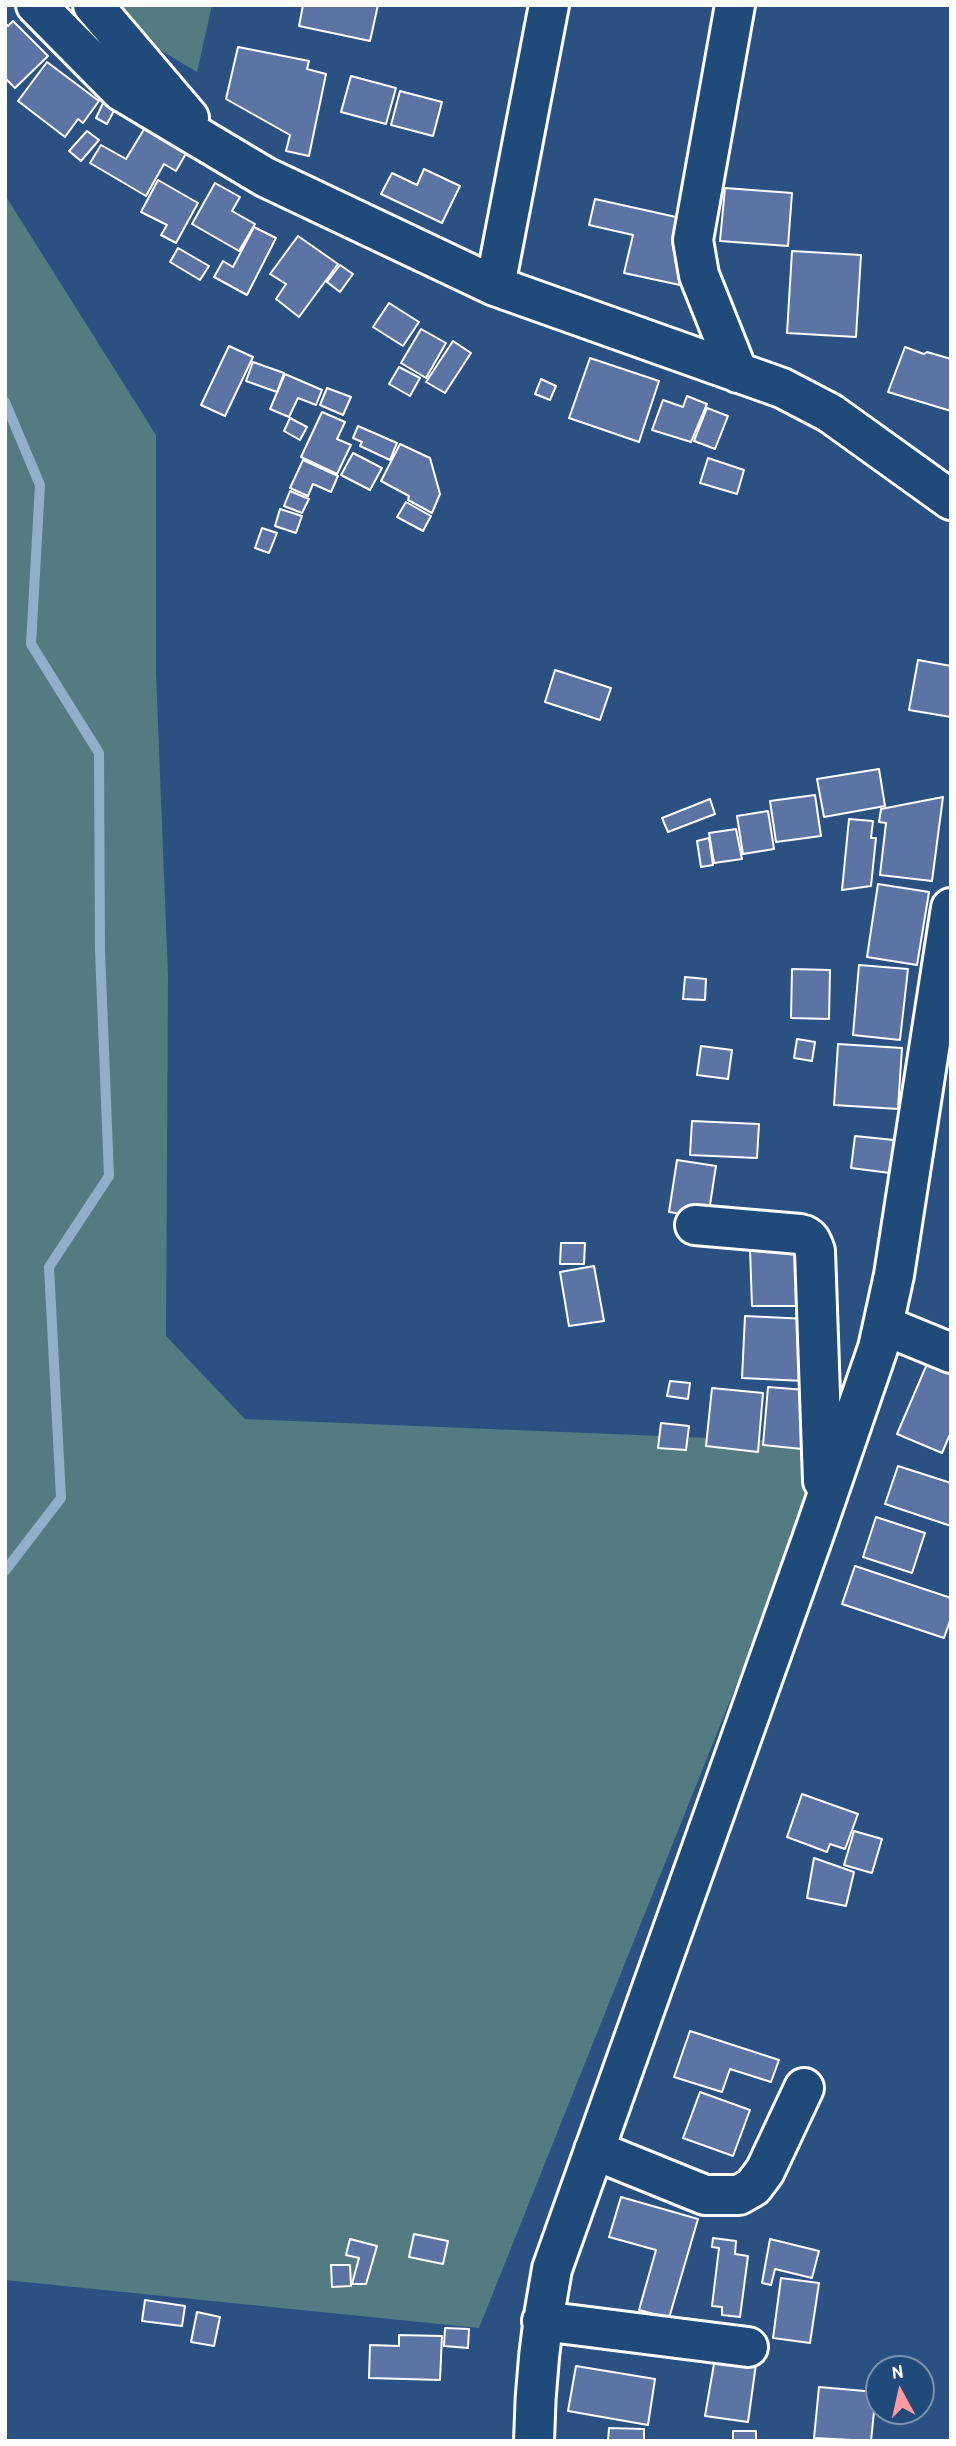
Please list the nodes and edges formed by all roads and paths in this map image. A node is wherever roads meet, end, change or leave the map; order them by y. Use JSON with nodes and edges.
{"nodes":[{"id":1,"x":36,"y":5,"type":"edge"},
{"id":2,"x":93,"y":5,"type":"edge"},
{"id":3,"x":549,"y":5,"type":"edge"},
{"id":4,"x":735,"y":5,"type":"edge"},
{"id":5,"x":213,"y":146,"type":"junction"},
{"id":6,"x":495,"y":286,"type":"junction"},
{"id":7,"x":738,"y":373,"type":"junction"},
{"id":8,"x":949,"y":487,"type":"edge"},
{"id":9,"x":951,"y":908,"type":"edge"},
{"id":10,"x":695,"y":1225,"type":"dead end"},
{"id":11,"x":883,"y":1325,"type":"junction"},
{"id":12,"x":951,"y":1353,"type":"edge"},
{"id":13,"x":823,"y":1504,"type":"junction"},
{"id":14,"x":804,"y":2088,"type":"dead end"},
{"id":15,"x":594,"y":2150,"type":"junction"},
{"id":16,"x":542,"y":2321,"type":"junction"},
{"id":17,"x":748,"y":2347,"type":"dead end"},
{"id":18,"x":534,"y":2441,"type":"edge"}],
"edges":[{"from":1,"to":5,"type":"street"},
{"from":2,"to":5,"type":"street"},
{"from":3,"to":6,"type":"street"},
{"from":4,"to":7,"type":"street"},
{"from":5,"to":6,"type":"street"},
{"from":6,"to":7,"type":"street"},
{"from":7,"to":8,"type":"street"},
{"from":9,"to":11,"type":"street"},
{"from":10,"to":13,"type":"street"},
{"from":11,"to":12,"type":"street"},
{"from":11,"to":13,"type":"street"},
{"from":13,"to":15,"type":"street"},
{"from":14,"to":15,"type":"street"},
{"from":15,"to":16,"type":"street"},
{"from":16,"to":17,"type":"street"},
{"from":16,"to":18,"type":"street"}]}
